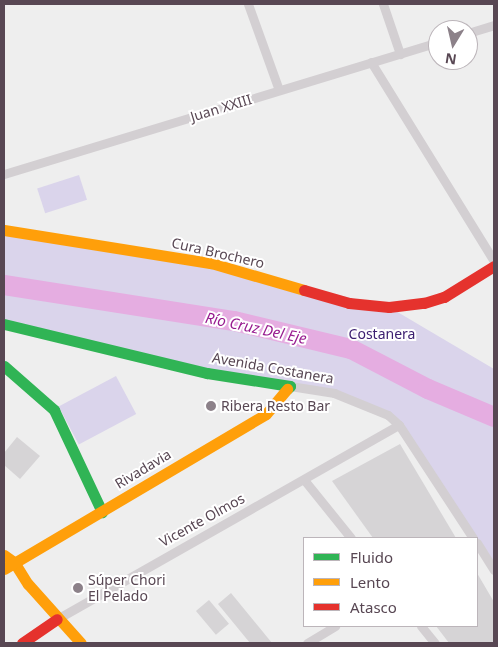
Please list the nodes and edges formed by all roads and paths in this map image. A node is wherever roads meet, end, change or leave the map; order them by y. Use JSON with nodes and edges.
{"nodes":[{"id":1,"x":248,"y":4,"type":"edge"},
{"id":2,"x":383,"y":4,"type":"edge"},
{"id":3,"x":494,"y":25,"type":"edge"},
{"id":4,"x":478,"y":30,"type":"edge"},
{"id":5,"x":428,"y":45,"type":"edge"},
{"id":6,"x":400,"y":54,"type":"junction"},
{"id":7,"x":371,"y":62,"type":"junction"},
{"id":8,"x":279,"y":90,"type":"junction"},
{"id":9,"x":4,"y":174,"type":"edge"},
{"id":10,"x":4,"y":230,"type":"edge"},
{"id":11,"x":494,"y":261,"type":"edge"},
{"id":12,"x":494,"y":266,"type":"edge"},
{"id":13,"x":4,"y":324,"type":"edge"},
{"id":14,"x":4,"y":366,"type":"edge"},
{"id":15,"x":290,"y":386,"type":"junction"},
{"id":16,"x":399,"y":425,"type":"junction"},
{"id":17,"x":305,"y":481,"type":"junction"},
{"id":18,"x":102,"y":512,"type":"junction"},
{"id":19,"x":350,"y":537,"type":"edge"},
{"id":20,"x":473,"y":537,"type":"edge"},
{"id":21,"x":478,"y":545,"type":"edge"},
{"id":22,"x":4,"y":555,"type":"edge"},
{"id":23,"x":9,"y":566,"type":"edge"},
{"id":24,"x":494,"y":570,"type":"edge"},
{"id":25,"x":58,"y":620,"type":"junction"},
{"id":26,"x":333,"y":627,"type":"edge"},
{"id":27,"x":422,"y":627,"type":"edge"},
{"id":28,"x":22,"y":643,"type":"edge"},
{"id":29,"x":80,"y":643,"type":"edge"},
{"id":30,"x":307,"y":643,"type":"edge"},
{"id":31,"x":435,"y":643,"type":"edge"}],
"edges":[{"from":1,"to":8,"type":"street"},
{"from":2,"to":6,"type":"street"},
{"from":3,"to":4,"type":"street"},
{"from":5,"to":6,"type":"street","name":"Juan XXIII"},
{"from":6,"to":7,"type":"street","name":"Juan XXIII"},
{"from":7,"to":8,"type":"street","name":"Juan XXIII"},
{"from":7,"to":11,"type":"street"},
{"from":8,"to":9,"type":"street","name":"Juan XXIII"},
{"from":10,"to":12,"type":"street","name":"Cura Brochero"},
{"from":13,"to":15,"type":"street","name":"Avenida Costanera"},
{"from":14,"to":18,"type":"street"},
{"from":15,"to":16,"type":"street","name":"Avenida Costanera"},
{"from":15,"to":18,"type":"street","name":"Rivadavia"},
{"from":16,"to":17,"type":"street","name":"Vicente Olmos"},
{"from":16,"to":20,"type":"street","name":"Avenida Costanera"},
{"from":17,"to":19,"type":"street"},
{"from":17,"to":25,"type":"street","name":"Vicente Olmos"},
{"from":18,"to":23,"type":"street","name":"Rivadavia"},
{"from":21,"to":24,"type":"street"},
{"from":22,"to":23,"type":"street"},
{"from":23,"to":25,"type":"street"},
{"from":25,"to":28,"type":"street","name":"Vicente Olmos"},
{"from":25,"to":29,"type":"street"},
{"from":26,"to":30,"type":"street"},
{"from":27,"to":31,"type":"street"}]}
